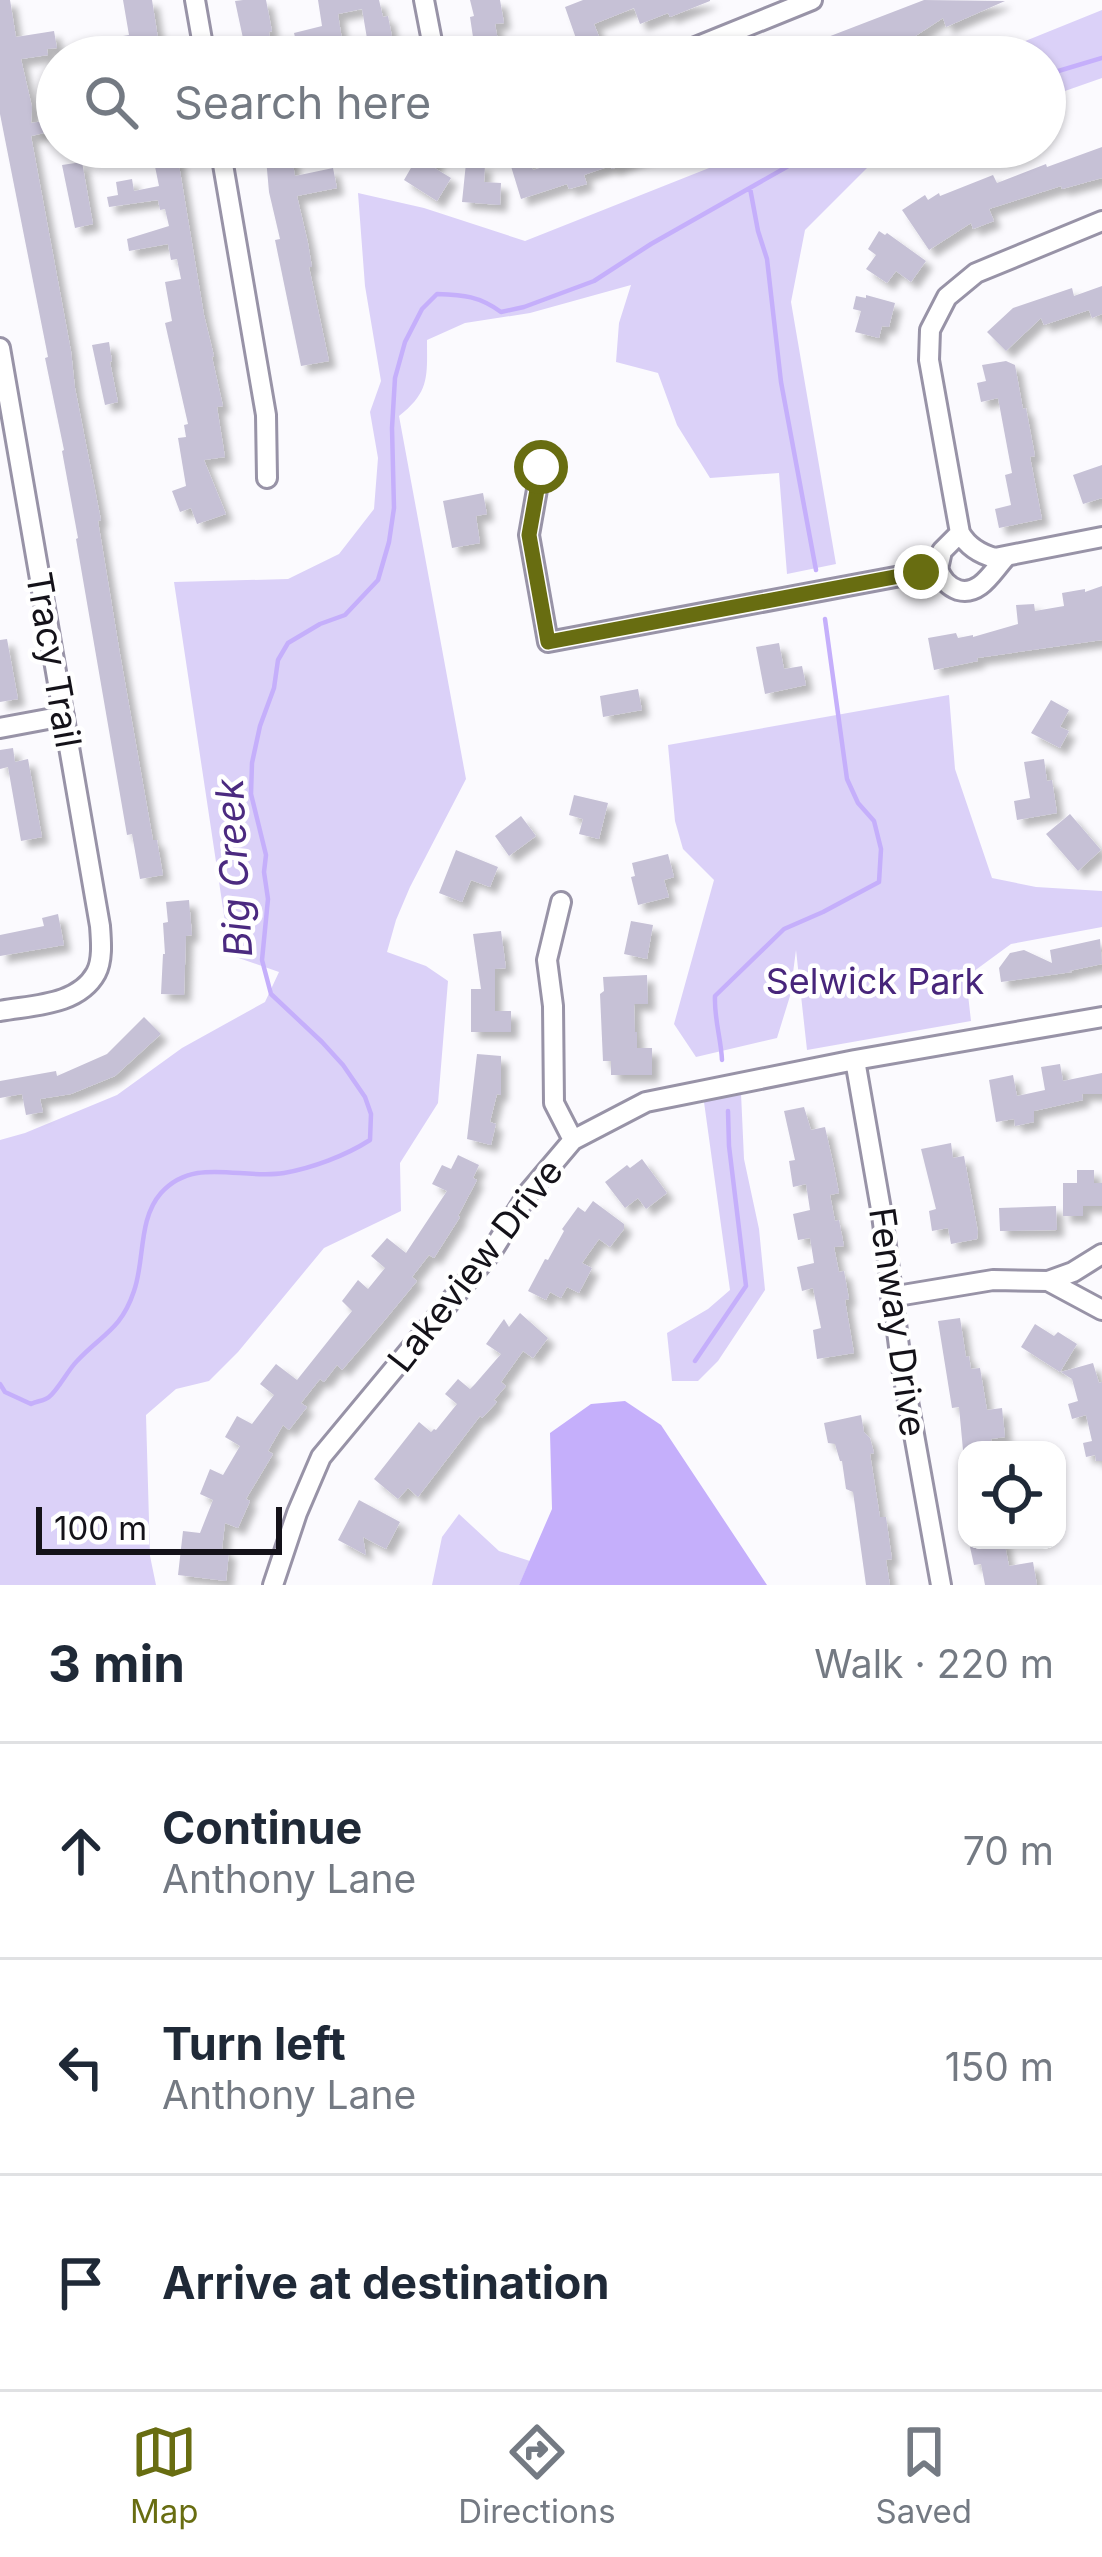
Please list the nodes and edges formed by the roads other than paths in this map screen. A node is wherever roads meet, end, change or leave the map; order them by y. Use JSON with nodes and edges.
{"nodes":[{"id":1,"x":195,"y":0,"type":"edge"},
{"id":2,"x":424,"y":0,"type":"edge"},
{"id":3,"x":812,"y":0,"type":"edge"},
{"id":4,"x":201,"y":36,"type":"edge"},
{"id":5,"x":431,"y":36,"type":"edge"},
{"id":6,"x":723,"y":36,"type":"edge"},
{"id":7,"x":224,"y":168,"type":"edge"},
{"id":8,"x":1102,"y":221,"type":"edge"},
{"id":9,"x":0,"y":348,"type":"edge"},
{"id":10,"x":10,"y":459,"type":"edge"},
{"id":11,"x":541,"y":467,"type":"dead end"},
{"id":12,"x":267,"y":478,"type":"dead end"},
{"id":13,"x":960,"y":533,"type":"junction"},
{"id":14,"x":1102,"y":537,"type":"edge"},
{"id":15,"x":1004,"y":558,"type":"junction"},
{"id":16,"x":938,"y":569,"type":"junction"},
{"id":17,"x":64,"y":716,"type":"junction"},
{"id":18,"x":0,"y":728,"type":"edge"},
{"id":19,"x":561,"y":902,"type":"dead end"},
{"id":20,"x":0,"y":1010,"type":"edge"},
{"id":21,"x":1102,"y":1017,"type":"edge"},
{"id":22,"x":855,"y":1060,"type":"junction"},
{"id":23,"x":573,"y":1140,"type":"junction"},
{"id":24,"x":1102,"y":1254,"type":"edge"},
{"id":25,"x":1048,"y":1281,"type":"junction"},
{"id":26,"x":891,"y":1297,"type":"junction"},
{"id":27,"x":1102,"y":1310,"type":"edge"},
{"id":28,"x":273,"y":1585,"type":"edge"},
{"id":29,"x":941,"y":1585,"type":"edge"}],
"edges":[{"from":1,"to":4,"type":"street"},
{"from":2,"to":5,"type":"street"},
{"from":3,"to":6,"type":"street"},
{"from":7,"to":12,"type":"street"},
{"from":8,"to":13,"type":"street"},
{"from":9,"to":10,"type":"street","name":"Tracy Trail"},
{"from":10,"to":17,"type":"street","name":"Tracy Trail"},
{"from":11,"to":16,"type":"street"},
{"from":13,"to":15,"type":"street"},
{"from":13,"to":16,"type":"street"},
{"from":14,"to":15,"type":"street"},
{"from":15,"to":16,"type":"street"},
{"from":17,"to":18,"type":"street"},
{"from":17,"to":20,"type":"street","name":"Tracy Trail"},
{"from":19,"to":23,"type":"street"},
{"from":21,"to":22,"type":"street","name":"Lakeview Drive"},
{"from":22,"to":23,"type":"street","name":"Lakeview Drive"},
{"from":22,"to":26,"type":"street","name":"Fenway Drive"},
{"from":23,"to":28,"type":"street","name":"Lakeview Drive"},
{"from":24,"to":25,"type":"street"},
{"from":25,"to":26,"type":"street"},
{"from":25,"to":27,"type":"street"},
{"from":26,"to":29,"type":"street","name":"Fenway Drive"}]}
